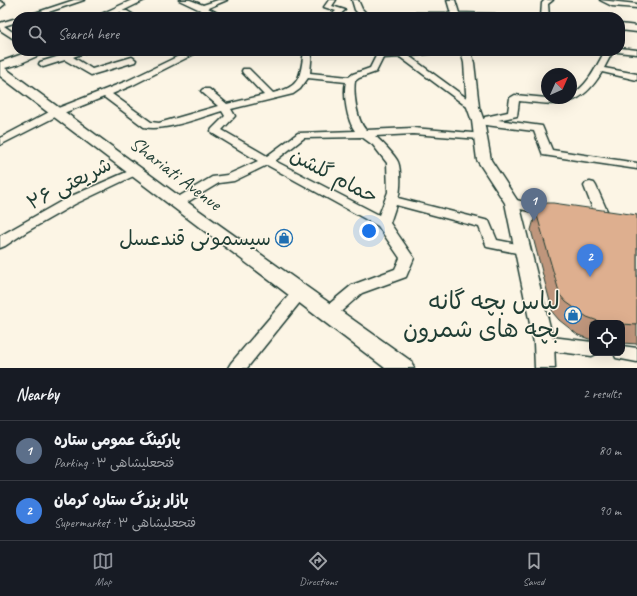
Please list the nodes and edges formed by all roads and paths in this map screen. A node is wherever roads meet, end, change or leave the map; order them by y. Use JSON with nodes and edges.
{"nodes":[{"id":1,"x":182,"y":0,"type":"edge"},
{"id":2,"x":224,"y":0,"type":"edge"},
{"id":3,"x":333,"y":0,"type":"edge"},
{"id":4,"x":355,"y":0,"type":"edge"},
{"id":5,"x":451,"y":0,"type":"edge"},
{"id":6,"x":550,"y":0,"type":"edge"},
{"id":7,"x":603,"y":0,"type":"edge"},
{"id":8,"x":59,"y":1,"type":"dead end"},
{"id":9,"x":80,"y":1,"type":"edge"},
{"id":10,"x":144,"y":1,"type":"edge"},
{"id":11,"x":0,"y":3,"type":"edge"},
{"id":12,"x":67,"y":5,"type":"junction"},
{"id":13,"x":0,"y":6,"type":"edge"},
{"id":14,"x":89,"y":6,"type":"dead end"},
{"id":15,"x":410,"y":6,"type":"dead end"},
{"id":16,"x":637,"y":6,"type":"edge"},
{"id":17,"x":202,"y":8,"type":"junction"},
{"id":18,"x":46,"y":12,"type":"edge"},
{"id":19,"x":115,"y":12,"type":"edge"},
{"id":20,"x":129,"y":12,"type":"edge"},
{"id":21,"x":210,"y":12,"type":"edge"},
{"id":22,"x":339,"y":12,"type":"edge"},
{"id":23,"x":361,"y":12,"type":"edge"},
{"id":24,"x":409,"y":12,"type":"edge"},
{"id":25,"x":455,"y":12,"type":"edge"},
{"id":26,"x":545,"y":12,"type":"edge"},
{"id":27,"x":12,"y":22,"type":"edge"},
{"id":28,"x":0,"y":26,"type":"edge"},
{"id":29,"x":625,"y":28,"type":"edge"},
{"id":30,"x":637,"y":29,"type":"edge"},
{"id":31,"x":12,"y":35,"type":"edge"},
{"id":32,"x":625,"y":51,"type":"edge"},
{"id":33,"x":637,"y":52,"type":"edge"},
{"id":34,"x":13,"y":56,"type":"edge"},
{"id":35,"x":29,"y":56,"type":"edge"},
{"id":36,"x":69,"y":56,"type":"edge"},
{"id":37,"x":185,"y":56,"type":"edge"},
{"id":38,"x":307,"y":56,"type":"edge"},
{"id":39,"x":380,"y":56,"type":"edge"},
{"id":40,"x":404,"y":56,"type":"edge"},
{"id":41,"x":467,"y":56,"type":"edge"},
{"id":42,"x":606,"y":56,"type":"edge"},
{"id":43,"x":66,"y":57,"type":"junction"},
{"id":44,"x":132,"y":60,"type":"dead end"},
{"id":45,"x":43,"y":64,"type":"dead end"},
{"id":46,"x":599,"y":69,"type":"junction"},
{"id":47,"x":1,"y":70,"type":"edge"},
{"id":48,"x":246,"y":71,"type":"dead end"},
{"id":49,"x":305,"y":75,"type":"junction"},
{"id":50,"x":637,"y":78,"type":"edge"},
{"id":51,"x":351,"y":80,"type":"junction"},
{"id":52,"x":206,"y":91,"type":"dead end"},
{"id":53,"x":105,"y":93,"type":"junction"},
{"id":54,"x":270,"y":96,"type":"junction"},
{"id":55,"x":225,"y":107,"type":"junction"},
{"id":56,"x":474,"y":107,"type":"junction"},
{"id":57,"x":57,"y":112,"type":"junction"},
{"id":58,"x":478,"y":121,"type":"junction"},
{"id":59,"x":362,"y":132,"type":"junction"},
{"id":60,"x":480,"y":136,"type":"junction"},
{"id":61,"x":0,"y":142,"type":"edge"},
{"id":62,"x":267,"y":161,"type":"junction"},
{"id":63,"x":637,"y":166,"type":"edge"},
{"id":64,"x":136,"y":170,"type":"junction"},
{"id":65,"x":590,"y":186,"type":"dead end"},
{"id":66,"x":392,"y":200,"type":"junction"},
{"id":67,"x":177,"y":203,"type":"junction"},
{"id":68,"x":512,"y":203,"type":"junction"},
{"id":69,"x":569,"y":216,"type":"edge"},
{"id":70,"x":591,"y":220,"type":"edge"},
{"id":71,"x":383,"y":222,"type":"junction"},
{"id":72,"x":0,"y":243,"type":"edge"},
{"id":73,"x":522,"y":249,"type":"junction"},
{"id":74,"x":300,"y":292,"type":"junction"},
{"id":75,"x":329,"y":313,"type":"junction"},
{"id":76,"x":544,"y":343,"type":"junction"},
{"id":77,"x":589,"y":349,"type":"edge"},
{"id":78,"x":625,"y":353,"type":"edge"},
{"id":79,"x":637,"y":355,"type":"edge"},
{"id":80,"x":237,"y":368,"type":"edge"},
{"id":81,"x":403,"y":368,"type":"edge"},
{"id":82,"x":545,"y":368,"type":"edge"}],
"edges":[{"from":1,"to":17,"type":"street"},
{"from":2,"to":17,"type":"street"},
{"from":3,"to":22,"type":"street"},
{"from":4,"to":23,"type":"street"},
{"from":5,"to":25,"type":"street"},
{"from":6,"to":26,"type":"street"},
{"from":7,"to":16,"type":"street"},
{"from":8,"to":12,"type":"street"},
{"from":9,"to":12,"type":"street"},
{"from":9,"to":14,"type":"street"},
{"from":10,"to":19,"type":"main road"},
{"from":10,"to":20,"type":"main road"},
{"from":11,"to":13,"type":"street"},
{"from":12,"to":18,"type":"street"},
{"from":15,"to":24,"type":"street"},
{"from":17,"to":21,"type":"street"},
{"from":27,"to":28,"type":"street"},
{"from":28,"to":31,"type":"street"},
{"from":29,"to":30,"type":"street"},
{"from":32,"to":33,"type":"street"},
{"from":34,"to":47,"type":"main road"},
{"from":35,"to":47,"type":"main road"},
{"from":36,"to":43,"type":"street"},
{"from":37,"to":53,"type":"street"},
{"from":38,"to":49,"type":"street"},
{"from":39,"to":51,"type":"street"},
{"from":40,"to":56,"type":"street"},
{"from":41,"to":56,"type":"street"},
{"from":42,"to":46,"type":"street"},
{"from":43,"to":44,"type":"street"},
{"from":43,"to":45,"type":"street"},
{"from":46,"to":50,"type":"street"},
{"from":46,"to":58,"type":"street"},
{"from":47,"to":57,"type":"main road","name":"Shariati Avenue"},
{"from":48,"to":54,"type":"street"},
{"from":49,"to":51,"type":"street"},
{"from":49,"to":54,"type":"street"},
{"from":51,"to":59,"type":"street"},
{"from":52,"to":55,"type":"street"},
{"from":53,"to":55,"type":"street"},
{"from":53,"to":57,"type":"street"},
{"from":54,"to":55,"type":"street"},
{"from":55,"to":62,"type":"street","name":"حمام گلشن"},
{"from":56,"to":58,"type":"street"},
{"from":57,"to":61,"type":"street"},
{"from":57,"to":64,"type":"main road","name":"Shariati Avenue"},
{"from":58,"to":60,"type":"street"},
{"from":58,"to":63,"type":"street"},
{"from":59,"to":60,"type":"street"},
{"from":59,"to":62,"type":"street"},
{"from":59,"to":66,"type":"street"},
{"from":60,"to":68,"type":"street"},
{"from":62,"to":67,"type":"street"},
{"from":62,"to":71,"type":"street","name":"حمام گلشن"},
{"from":64,"to":67,"type":"main road","name":"Shariati Avenue"},
{"from":64,"to":72,"type":"street","name":"شریعتی ۲۶"},
{"from":65,"to":70,"type":"street"},
{"from":66,"to":71,"type":"street"},
{"from":66,"to":73,"type":"street"},
{"from":67,"to":74,"type":"main road","name":"Shariati Avenue"},
{"from":68,"to":69,"type":"street"},
{"from":68,"to":73,"type":"street"},
{"from":71,"to":75,"type":"street"},
{"from":73,"to":76,"type":"street"},
{"from":74,"to":75,"type":"main road","name":"Shariati Avenue"},
{"from":74,"to":80,"type":"street"},
{"from":75,"to":81,"type":"main road","name":"Shariati Avenue"},
{"from":76,"to":77,"type":"street"},
{"from":76,"to":82,"type":"street"},
{"from":78,"to":79,"type":"street"}]}
